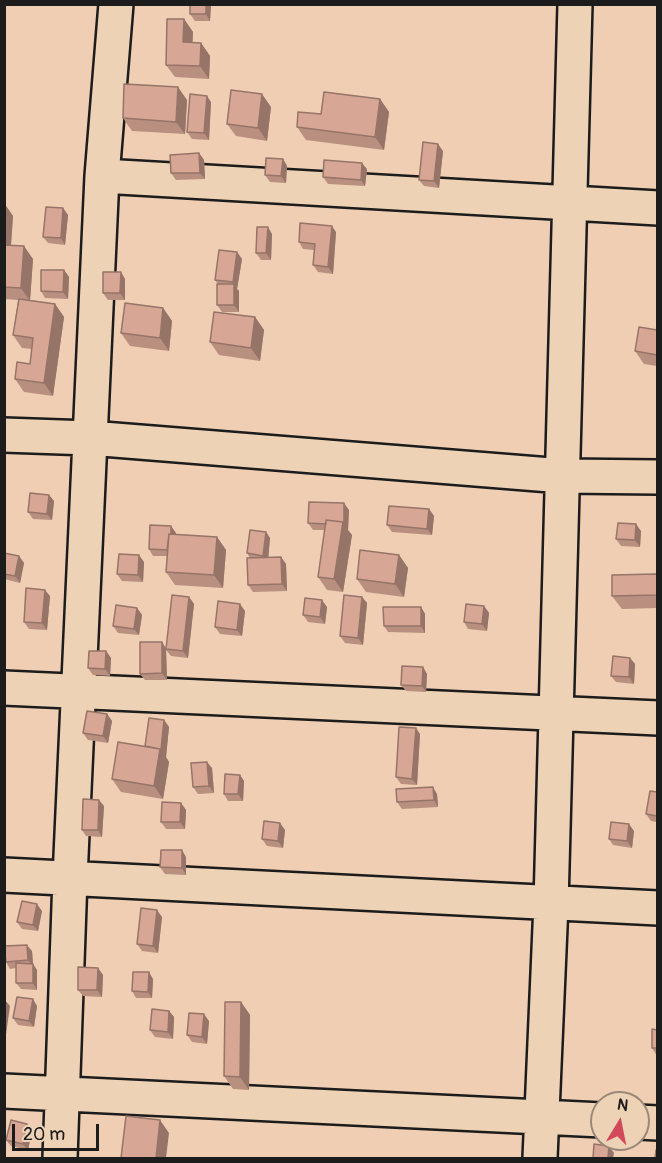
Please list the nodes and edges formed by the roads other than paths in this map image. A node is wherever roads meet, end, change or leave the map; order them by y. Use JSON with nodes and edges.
{"nodes":[{"id":1,"x":116,"y":4,"type":"edge"},
{"id":2,"x":575,"y":4,"type":"edge"},
{"id":3,"x":102,"y":176,"type":"junction"},
{"id":4,"x":568,"y":203,"type":"junction"},
{"id":5,"x":657,"y":208,"type":"edge"},
{"id":6,"x":4,"y":435,"type":"edge"},
{"id":7,"x":90,"y":438,"type":"junction"},
{"id":8,"x":563,"y":476,"type":"junction"},
{"id":9,"x":657,"y":477,"type":"edge"},
{"id":10,"x":4,"y":688,"type":"edge"},
{"id":11,"x":79,"y":691,"type":"junction"},
{"id":12,"x":555,"y":714,"type":"junction"},
{"id":13,"x":657,"y":718,"type":"edge"},
{"id":14,"x":4,"y":875,"type":"edge"},
{"id":15,"x":70,"y":878,"type":"junction"},
{"id":16,"x":551,"y":904,"type":"junction"},
{"id":17,"x":657,"y":908,"type":"edge"},
{"id":18,"x":4,"y":1091,"type":"edge"},
{"id":19,"x":62,"y":1094,"type":"junction"},
{"id":20,"x":541,"y":1117,"type":"junction"},
{"id":21,"x":590,"y":1119,"type":"edge"},
{"id":22,"x":60,"y":1158,"type":"edge"},
{"id":23,"x":540,"y":1158,"type":"edge"}],
"edges":[{"from":1,"to":3,"type":"street"},
{"from":2,"to":4,"type":"street"},
{"from":3,"to":4,"type":"street"},
{"from":3,"to":7,"type":"street"},
{"from":4,"to":5,"type":"street"},
{"from":4,"to":8,"type":"street"},
{"from":6,"to":7,"type":"street"},
{"from":7,"to":8,"type":"street"},
{"from":7,"to":11,"type":"street"},
{"from":8,"to":9,"type":"street"},
{"from":8,"to":12,"type":"street"},
{"from":10,"to":11,"type":"street"},
{"from":11,"to":12,"type":"street"},
{"from":11,"to":15,"type":"street"},
{"from":12,"to":13,"type":"street"},
{"from":12,"to":16,"type":"street"},
{"from":14,"to":15,"type":"street"},
{"from":15,"to":16,"type":"street"},
{"from":15,"to":19,"type":"street"},
{"from":16,"to":17,"type":"street"},
{"from":16,"to":20,"type":"street"},
{"from":18,"to":19,"type":"street"},
{"from":19,"to":20,"type":"street"},
{"from":19,"to":22,"type":"street"},
{"from":20,"to":21,"type":"street"},
{"from":20,"to":23,"type":"street"}]}
